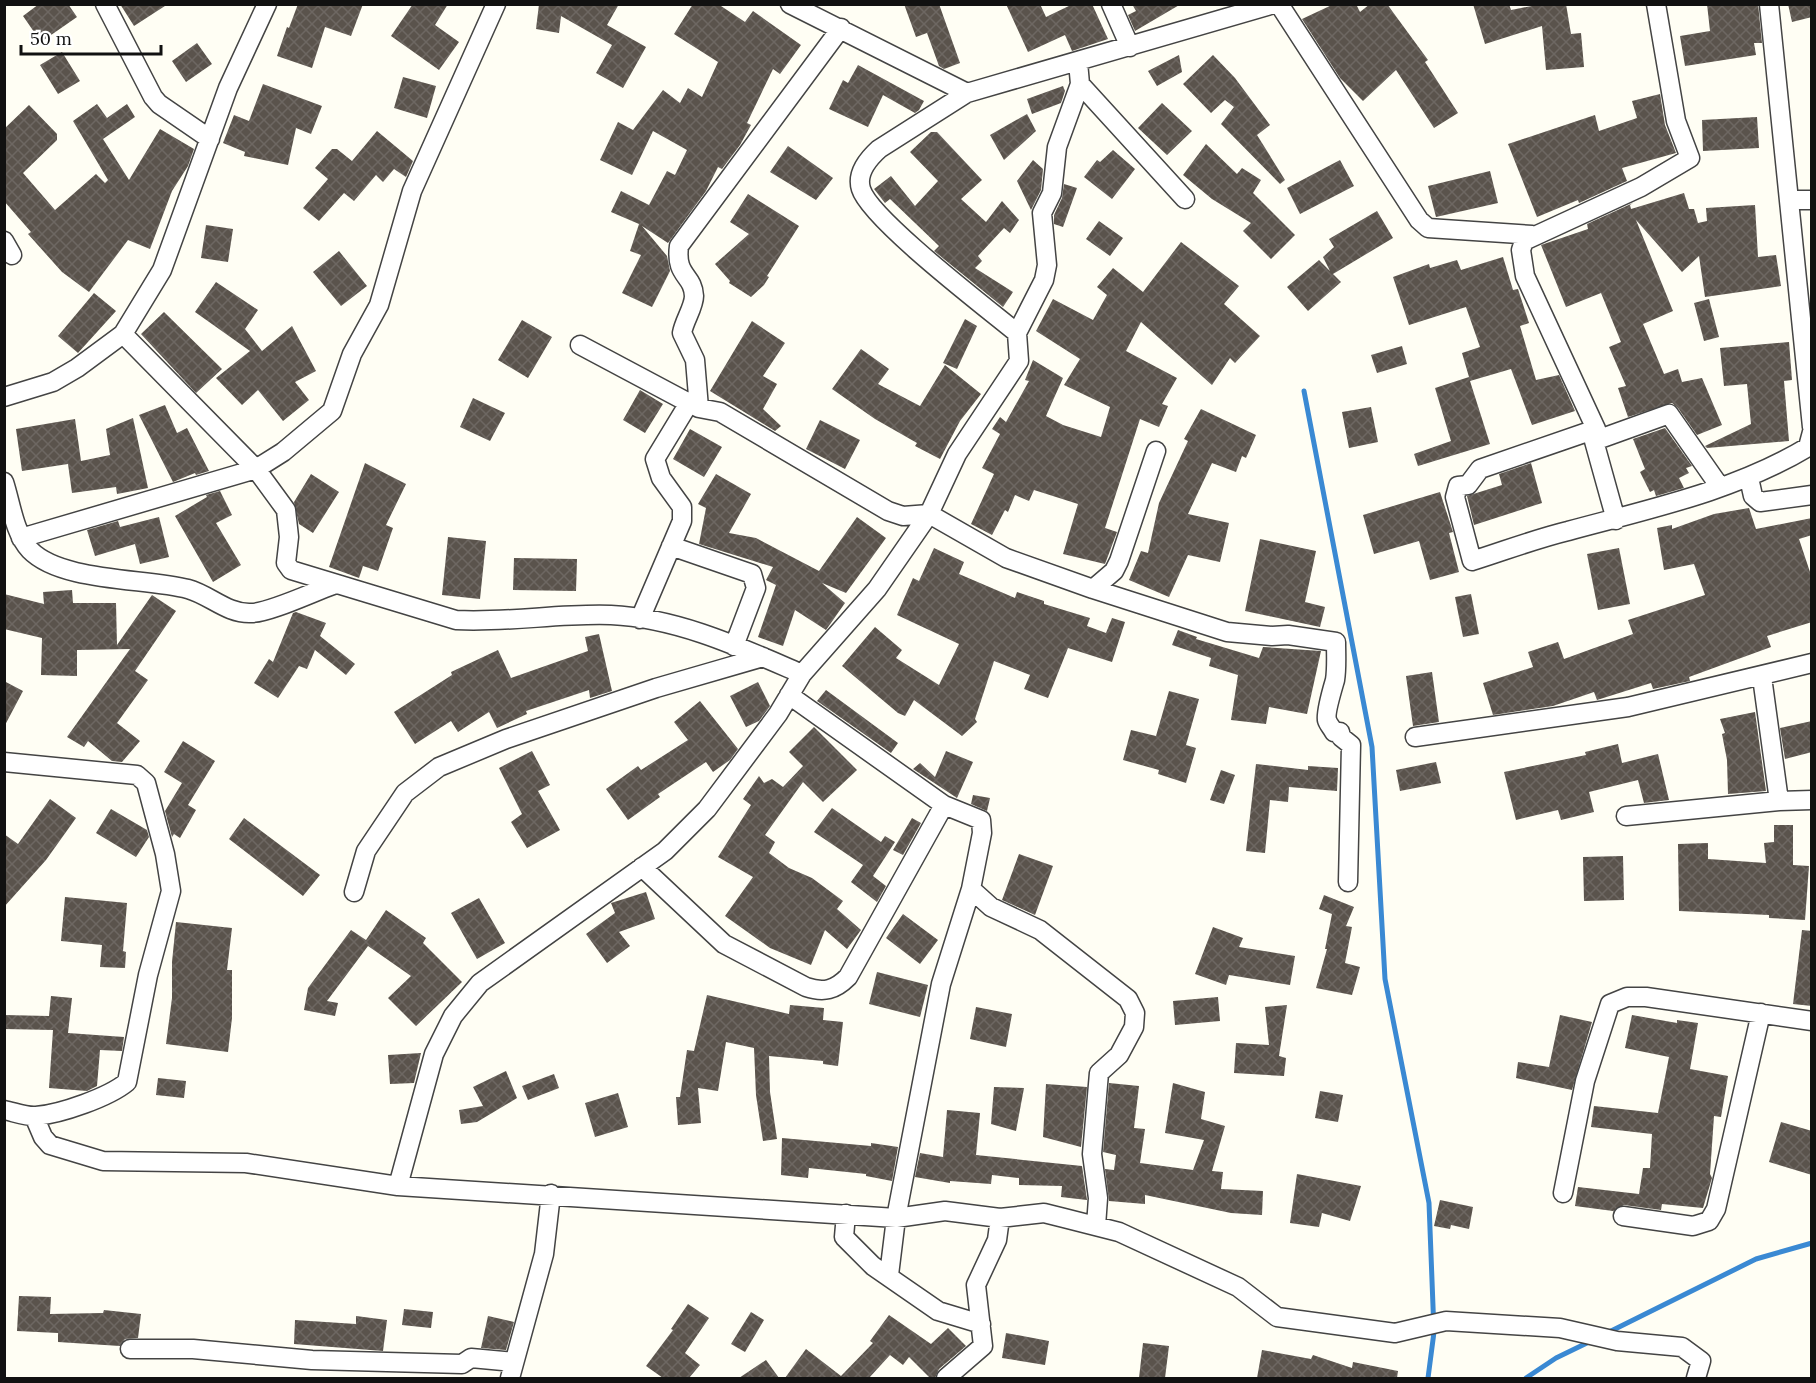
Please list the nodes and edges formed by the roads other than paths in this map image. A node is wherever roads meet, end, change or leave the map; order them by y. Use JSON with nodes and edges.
{"nodes":[{"id":1,"x":105,"y":4,"type":"edge"},
{"id":2,"x":267,"y":4,"type":"edge"},
{"id":3,"x":496,"y":4,"type":"edge"},
{"id":4,"x":790,"y":4,"type":"edge"},
{"id":5,"x":1111,"y":4,"type":"edge"},
{"id":6,"x":1274,"y":4,"type":"edge"},
{"id":7,"x":1279,"y":4,"type":"edge"},
{"id":8,"x":1656,"y":4,"type":"edge"},
{"id":9,"x":1769,"y":4,"type":"edge"},
{"id":10,"x":841,"y":28,"type":"junction"},
{"id":11,"x":1130,"y":47,"type":"junction"},
{"id":12,"x":1078,"y":62,"type":"junction"},
{"id":13,"x":1080,"y":84,"type":"junction"},
{"id":14,"x":968,"y":93,"type":"junction"},
{"id":15,"x":210,"y":139,"type":"junction"},
{"id":16,"x":1185,"y":199,"type":"dead end"},
{"id":17,"x":1789,"y":200,"type":"junction"},
{"id":18,"x":1812,"y":200,"type":"edge"},
{"id":19,"x":1532,"y":235,"type":"junction"},
{"id":20,"x":1017,"y":333,"type":"junction"},
{"id":21,"x":123,"y":334,"type":"junction"},
{"id":22,"x":580,"y":345,"type":"dead end"},
{"id":23,"x":4,"y":397,"type":"edge"},
{"id":24,"x":694,"y":405,"type":"junction"},
{"id":25,"x":1812,"y":427,"type":"edge"},
{"id":26,"x":1812,"y":432,"type":"edge"},
{"id":27,"x":1595,"y":435,"type":"junction"},
{"id":28,"x":1156,"y":451,"type":"dead end"},
{"id":29,"x":256,"y":469,"type":"junction"},
{"id":30,"x":1749,"y":478,"type":"junction"},
{"id":31,"x":4,"y":482,"type":"edge"},
{"id":32,"x":1720,"y":486,"type":"junction"},
{"id":33,"x":1812,"y":495,"type":"edge"},
{"id":34,"x":929,"y":514,"type":"junction"},
{"id":35,"x":1616,"y":520,"type":"junction"},
{"id":36,"x":21,"y":538,"type":"junction"},
{"id":37,"x":671,"y":546,"type":"junction"},
{"id":38,"x":333,"y":585,"type":"junction"},
{"id":39,"x":1093,"y":589,"type":"junction"},
{"id":40,"x":640,"y":619,"type":"junction"},
{"id":41,"x":734,"y":646,"type":"junction"},
{"id":42,"x":763,"y":657,"type":"junction"},
{"id":43,"x":1812,"y":663,"type":"edge"},
{"id":44,"x":802,"y":674,"type":"junction"},
{"id":45,"x":1762,"y":676,"type":"junction"},
{"id":46,"x":789,"y":695,"type":"junction"},
{"id":47,"x":1415,"y":737,"type":"dead end"},
{"id":48,"x":4,"y":762,"type":"edge"},
{"id":49,"x":1812,"y":800,"type":"edge"},
{"id":50,"x":1779,"y":801,"type":"junction"},
{"id":51,"x":944,"y":805,"type":"junction"},
{"id":52,"x":1626,"y":816,"type":"dead end"},
{"id":53,"x":642,"y":867,"type":"junction"},
{"id":54,"x":1348,"y":882,"type":"dead end"},
{"id":55,"x":971,"y":889,"type":"junction"},
{"id":56,"x":354,"y":892,"type":"dead end"},
{"id":57,"x":1761,"y":1012,"type":"junction"},
{"id":58,"x":1812,"y":1021,"type":"edge"},
{"id":59,"x":4,"y":1110,"type":"edge"},
{"id":60,"x":34,"y":1116,"type":"junction"},
{"id":61,"x":398,"y":1186,"type":"junction"},
{"id":62,"x":1563,"y":1193,"type":"dead end"},
{"id":63,"x":551,"y":1194,"type":"junction"},
{"id":64,"x":846,"y":1214,"type":"junction"},
{"id":65,"x":1623,"y":1216,"type":"dead end"},
{"id":66,"x":896,"y":1218,"type":"junction"},
{"id":67,"x":1000,"y":1218,"type":"junction"},
{"id":68,"x":1096,"y":1226,"type":"junction"},
{"id":69,"x":889,"y":1275,"type":"junction"},
{"id":70,"x":981,"y":1324,"type":"junction"},
{"id":71,"x":130,"y":1349,"type":"dead end"},
{"id":72,"x":512,"y":1370,"type":"edge"},
{"id":73,"x":946,"y":1378,"type":"edge"},
{"id":74,"x":1696,"y":1378,"type":"edge"}],
"edges":[{"from":1,"to":15,"type":"street"},
{"from":2,"to":15,"type":"street"},
{"from":3,"to":29,"type":"street"},
{"from":4,"to":10,"type":"street"},
{"from":5,"to":11,"type":"street"},
{"from":6,"to":11,"type":"street"},
{"from":7,"to":19,"type":"street"},
{"from":8,"to":19,"type":"street"},
{"from":9,"to":17,"type":"street"},
{"from":10,"to":14,"type":"street"},
{"from":10,"to":24,"type":"street"},
{"from":11,"to":12,"type":"street"},
{"from":12,"to":13,"type":"street"},
{"from":12,"to":14,"type":"street"},
{"from":13,"to":16,"type":"street"},
{"from":13,"to":20,"type":"street"},
{"from":14,"to":20,"type":"street"},
{"from":15,"to":21,"type":"street"},
{"from":17,"to":18,"type":"street"},
{"from":17,"to":25,"type":"street"},
{"from":19,"to":27,"type":"street"},
{"from":20,"to":34,"type":"street"},
{"from":21,"to":23,"type":"street"},
{"from":21,"to":29,"type":"street"},
{"from":22,"to":24,"type":"street"},
{"from":24,"to":34,"type":"street"},
{"from":24,"to":37,"type":"street"},
{"from":26,"to":30,"type":"street"},
{"from":27,"to":32,"type":"street"},
{"from":27,"to":35,"type":"street"},
{"from":27,"to":35,"type":"street"},
{"from":28,"to":39,"type":"street"},
{"from":29,"to":36,"type":"street"},
{"from":29,"to":38,"type":"street"},
{"from":30,"to":32,"type":"street"},
{"from":30,"to":33,"type":"street"},
{"from":31,"to":36,"type":"street"},
{"from":32,"to":35,"type":"street"},
{"from":34,"to":39,"type":"street"},
{"from":34,"to":44,"type":"street"},
{"from":36,"to":38,"type":"street"},
{"from":37,"to":40,"type":"street"},
{"from":37,"to":41,"type":"street"},
{"from":38,"to":40,"type":"street"},
{"from":39,"to":54,"type":"street"},
{"from":40,"to":41,"type":"street"},
{"from":41,"to":42,"type":"street"},
{"from":42,"to":44,"type":"street"},
{"from":42,"to":56,"type":"street"},
{"from":43,"to":45,"type":"street"},
{"from":44,"to":46,"type":"street"},
{"from":45,"to":47,"type":"street"},
{"from":45,"to":50,"type":"street"},
{"from":46,"to":51,"type":"street"},
{"from":46,"to":53,"type":"street"},
{"from":48,"to":60,"type":"street"},
{"from":49,"to":50,"type":"street"},
{"from":50,"to":52,"type":"street"},
{"from":51,"to":53,"type":"street"},
{"from":51,"to":55,"type":"street"},
{"from":53,"to":61,"type":"street"},
{"from":55,"to":66,"type":"street"},
{"from":55,"to":68,"type":"street"},
{"from":57,"to":58,"type":"street"},
{"from":57,"to":62,"type":"street"},
{"from":57,"to":65,"type":"street"},
{"from":59,"to":60,"type":"street"},
{"from":60,"to":61,"type":"street"},
{"from":61,"to":63,"type":"street"},
{"from":63,"to":64,"type":"street"},
{"from":63,"to":72,"type":"street"},
{"from":64,"to":66,"type":"street"},
{"from":64,"to":69,"type":"street"},
{"from":66,"to":67,"type":"street"},
{"from":66,"to":69,"type":"street"},
{"from":67,"to":68,"type":"street"},
{"from":67,"to":70,"type":"street"},
{"from":68,"to":74,"type":"street"},
{"from":69,"to":70,"type":"street"},
{"from":70,"to":73,"type":"street"},
{"from":71,"to":72,"type":"street"}]}
